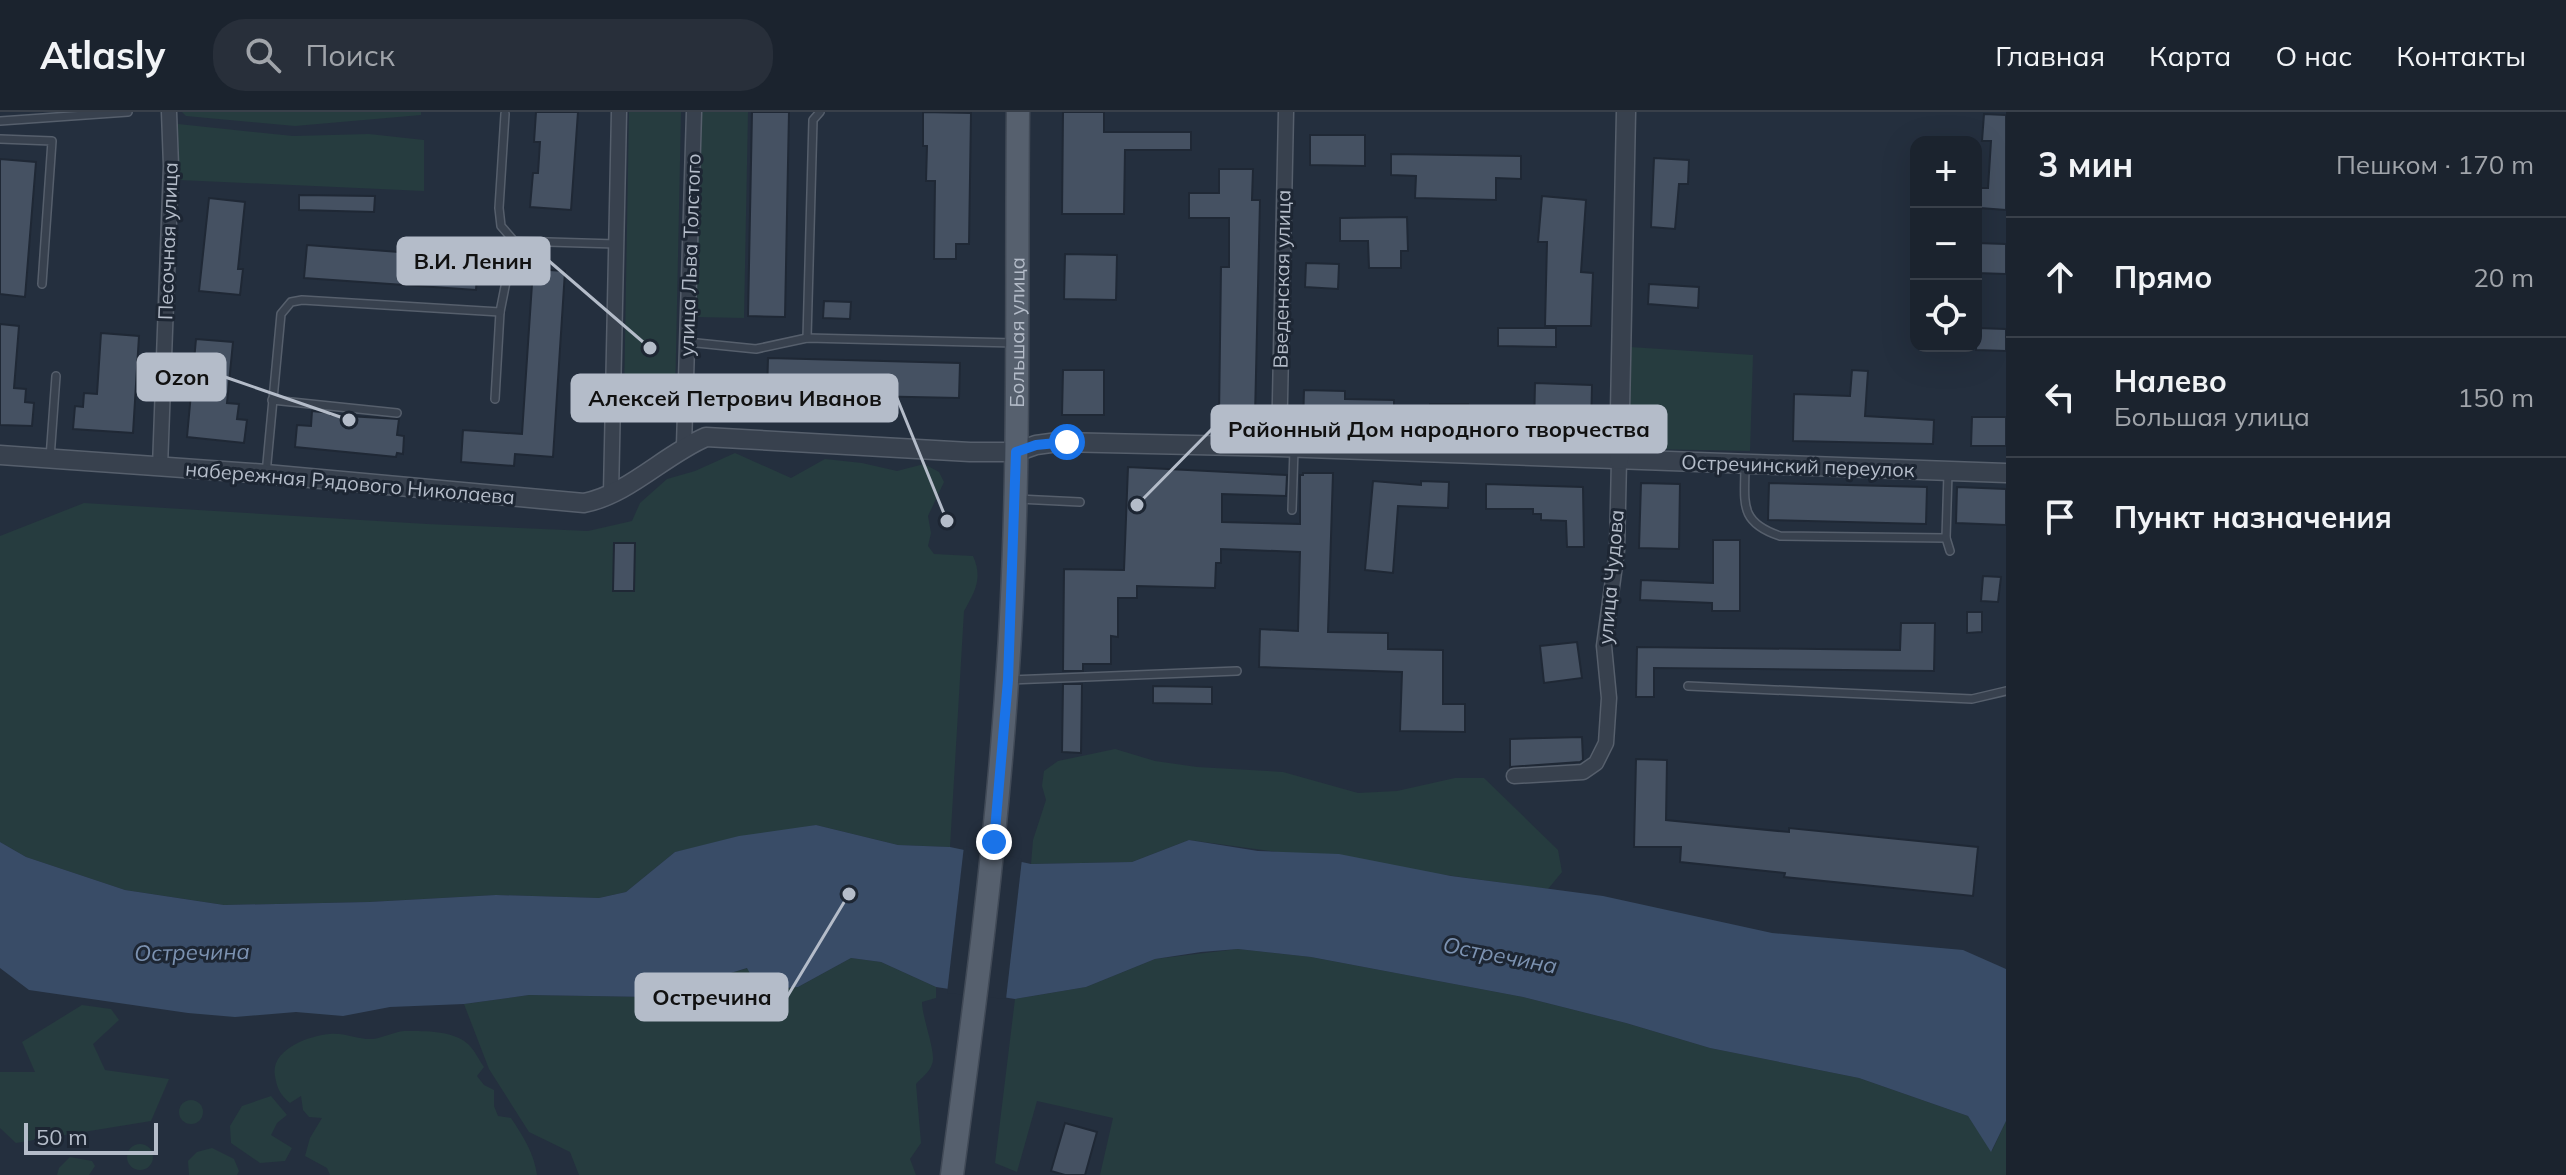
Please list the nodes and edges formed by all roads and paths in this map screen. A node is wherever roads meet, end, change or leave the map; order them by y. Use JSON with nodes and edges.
{"nodes":[{"id":1,"x":128,"y":112,"type":"edge"},
{"id":2,"x":169,"y":112,"type":"edge"},
{"id":3,"x":619,"y":112,"type":"edge"},
{"id":4,"x":694,"y":112,"type":"edge"},
{"id":5,"x":820,"y":112,"type":"edge"},
{"id":6,"x":1018,"y":112,"type":"edge"},
{"id":7,"x":1286,"y":112,"type":"edge"},
{"id":8,"x":1626,"y":112,"type":"edge"},
{"id":9,"x":505,"y":114,"type":"edge"},
{"id":10,"x":0,"y":121,"type":"edge"},
{"id":11,"x":0,"y":139,"type":"edge"},
{"id":12,"x":514,"y":241,"type":"junction"},
{"id":13,"x":617,"y":244,"type":"junction"},
{"id":14,"x":42,"y":284,"type":"dead end"},
{"id":15,"x":500,"y":312,"type":"junction"},
{"id":16,"x":807,"y":338,"type":"junction"},
{"id":17,"x":687,"y":342,"type":"junction"},
{"id":18,"x":1016,"y":343,"type":"junction"},
{"id":19,"x":56,"y":376,"type":"dead end"},
{"id":20,"x":495,"y":399,"type":"dead end"},
{"id":21,"x":272,"y":400,"type":"junction"},
{"id":22,"x":397,"y":413,"type":"dead end"},
{"id":23,"x":684,"y":446,"type":"junction"},
{"id":24,"x":1287,"y":447,"type":"junction"},
{"id":25,"x":1016,"y":452,"type":"junction"},
{"id":26,"x":0,"y":455,"type":"edge"},
{"id":27,"x":50,"y":459,"type":"junction"},
{"id":28,"x":1619,"y":460,"type":"junction"},
{"id":29,"x":1745,"y":464,"type":"junction"},
{"id":30,"x":160,"y":467,"type":"junction"},
{"id":31,"x":1948,"y":471,"type":"junction"},
{"id":32,"x":2006,"y":473,"type":"edge"},
{"id":33,"x":266,"y":474,"type":"junction"},
{"id":34,"x":611,"y":494,"type":"junction"},
{"id":35,"x":1015,"y":499,"type":"junction"},
{"id":36,"x":1080,"y":502,"type":"dead end"},
{"id":37,"x":1292,"y":510,"type":"dead end"},
{"id":38,"x":1946,"y":538,"type":"junction"},
{"id":39,"x":1950,"y":551,"type":"dead end"},
{"id":40,"x":1237,"y":671,"type":"dead end"},
{"id":41,"x":1008,"y":680,"type":"junction"},
{"id":42,"x":1688,"y":686,"type":"dead end"},
{"id":43,"x":2006,"y":691,"type":"edge"},
{"id":44,"x":1514,"y":776,"type":"dead end"},
{"id":45,"x":952,"y":1175,"type":"edge"}],
"edges":[{"from":1,"to":10,"type":"lane"},
{"from":2,"to":30,"type":"street","name":"Песочная улица"},
{"from":3,"to":13,"type":"street"},
{"from":4,"to":17,"type":"street","name":"улица Льва Толстого"},
{"from":5,"to":16,"type":"lane"},
{"from":6,"to":18,"type":"main road","name":"Большая улица"},
{"from":7,"to":24,"type":"street","name":"Введенская улица"},
{"from":8,"to":28,"type":"street","name":"улица Чудова"},
{"from":9,"to":12,"type":"lane"},
{"from":11,"to":14,"type":"lane"},
{"from":12,"to":13,"type":"lane"},
{"from":12,"to":15,"type":"lane"},
{"from":13,"to":34,"type":"street"},
{"from":15,"to":20,"type":"lane"},
{"from":15,"to":21,"type":"lane"},
{"from":16,"to":17,"type":"lane"},
{"from":16,"to":18,"type":"lane"},
{"from":17,"to":23,"type":"street","name":"улица Льва Толстого"},
{"from":18,"to":25,"type":"main road","name":"Большая улица"},
{"from":19,"to":27,"type":"lane"},
{"from":21,"to":22,"type":"lane"},
{"from":21,"to":33,"type":"lane"},
{"from":23,"to":25,"type":"street","name":"Остречинский переулок"},
{"from":23,"to":34,"type":"street","name":"набережная Рядового Николаева"},
{"from":24,"to":25,"type":"street","name":"Остречинский переулок"},
{"from":24,"to":28,"type":"street","name":"Остречинский переулок"},
{"from":24,"to":37,"type":"lane"},
{"from":25,"to":35,"type":"main road","name":"Большая улица"},
{"from":26,"to":27,"type":"street","name":"набережная Рядового Николаева"},
{"from":27,"to":30,"type":"street","name":"набережная Рядового Николаева"},
{"from":28,"to":29,"type":"street","name":"Остречинский переулок"},
{"from":28,"to":44,"type":"street","name":"улица Чудова"},
{"from":29,"to":31,"type":"street","name":"Остречинский переулок"},
{"from":29,"to":38,"type":"lane"},
{"from":30,"to":33,"type":"street","name":"набережная Рядового Николаева"},
{"from":31,"to":32,"type":"street","name":"Остречинский переулок"},
{"from":31,"to":38,"type":"lane"},
{"from":33,"to":34,"type":"street","name":"набережная Рядового Николаева"},
{"from":35,"to":36,"type":"lane"},
{"from":35,"to":41,"type":"main road","name":"Большая улица"},
{"from":38,"to":39,"type":"lane"},
{"from":40,"to":41,"type":"lane"},
{"from":41,"to":45,"type":"main road","name":"Большая улица"},
{"from":42,"to":43,"type":"lane"}]}
